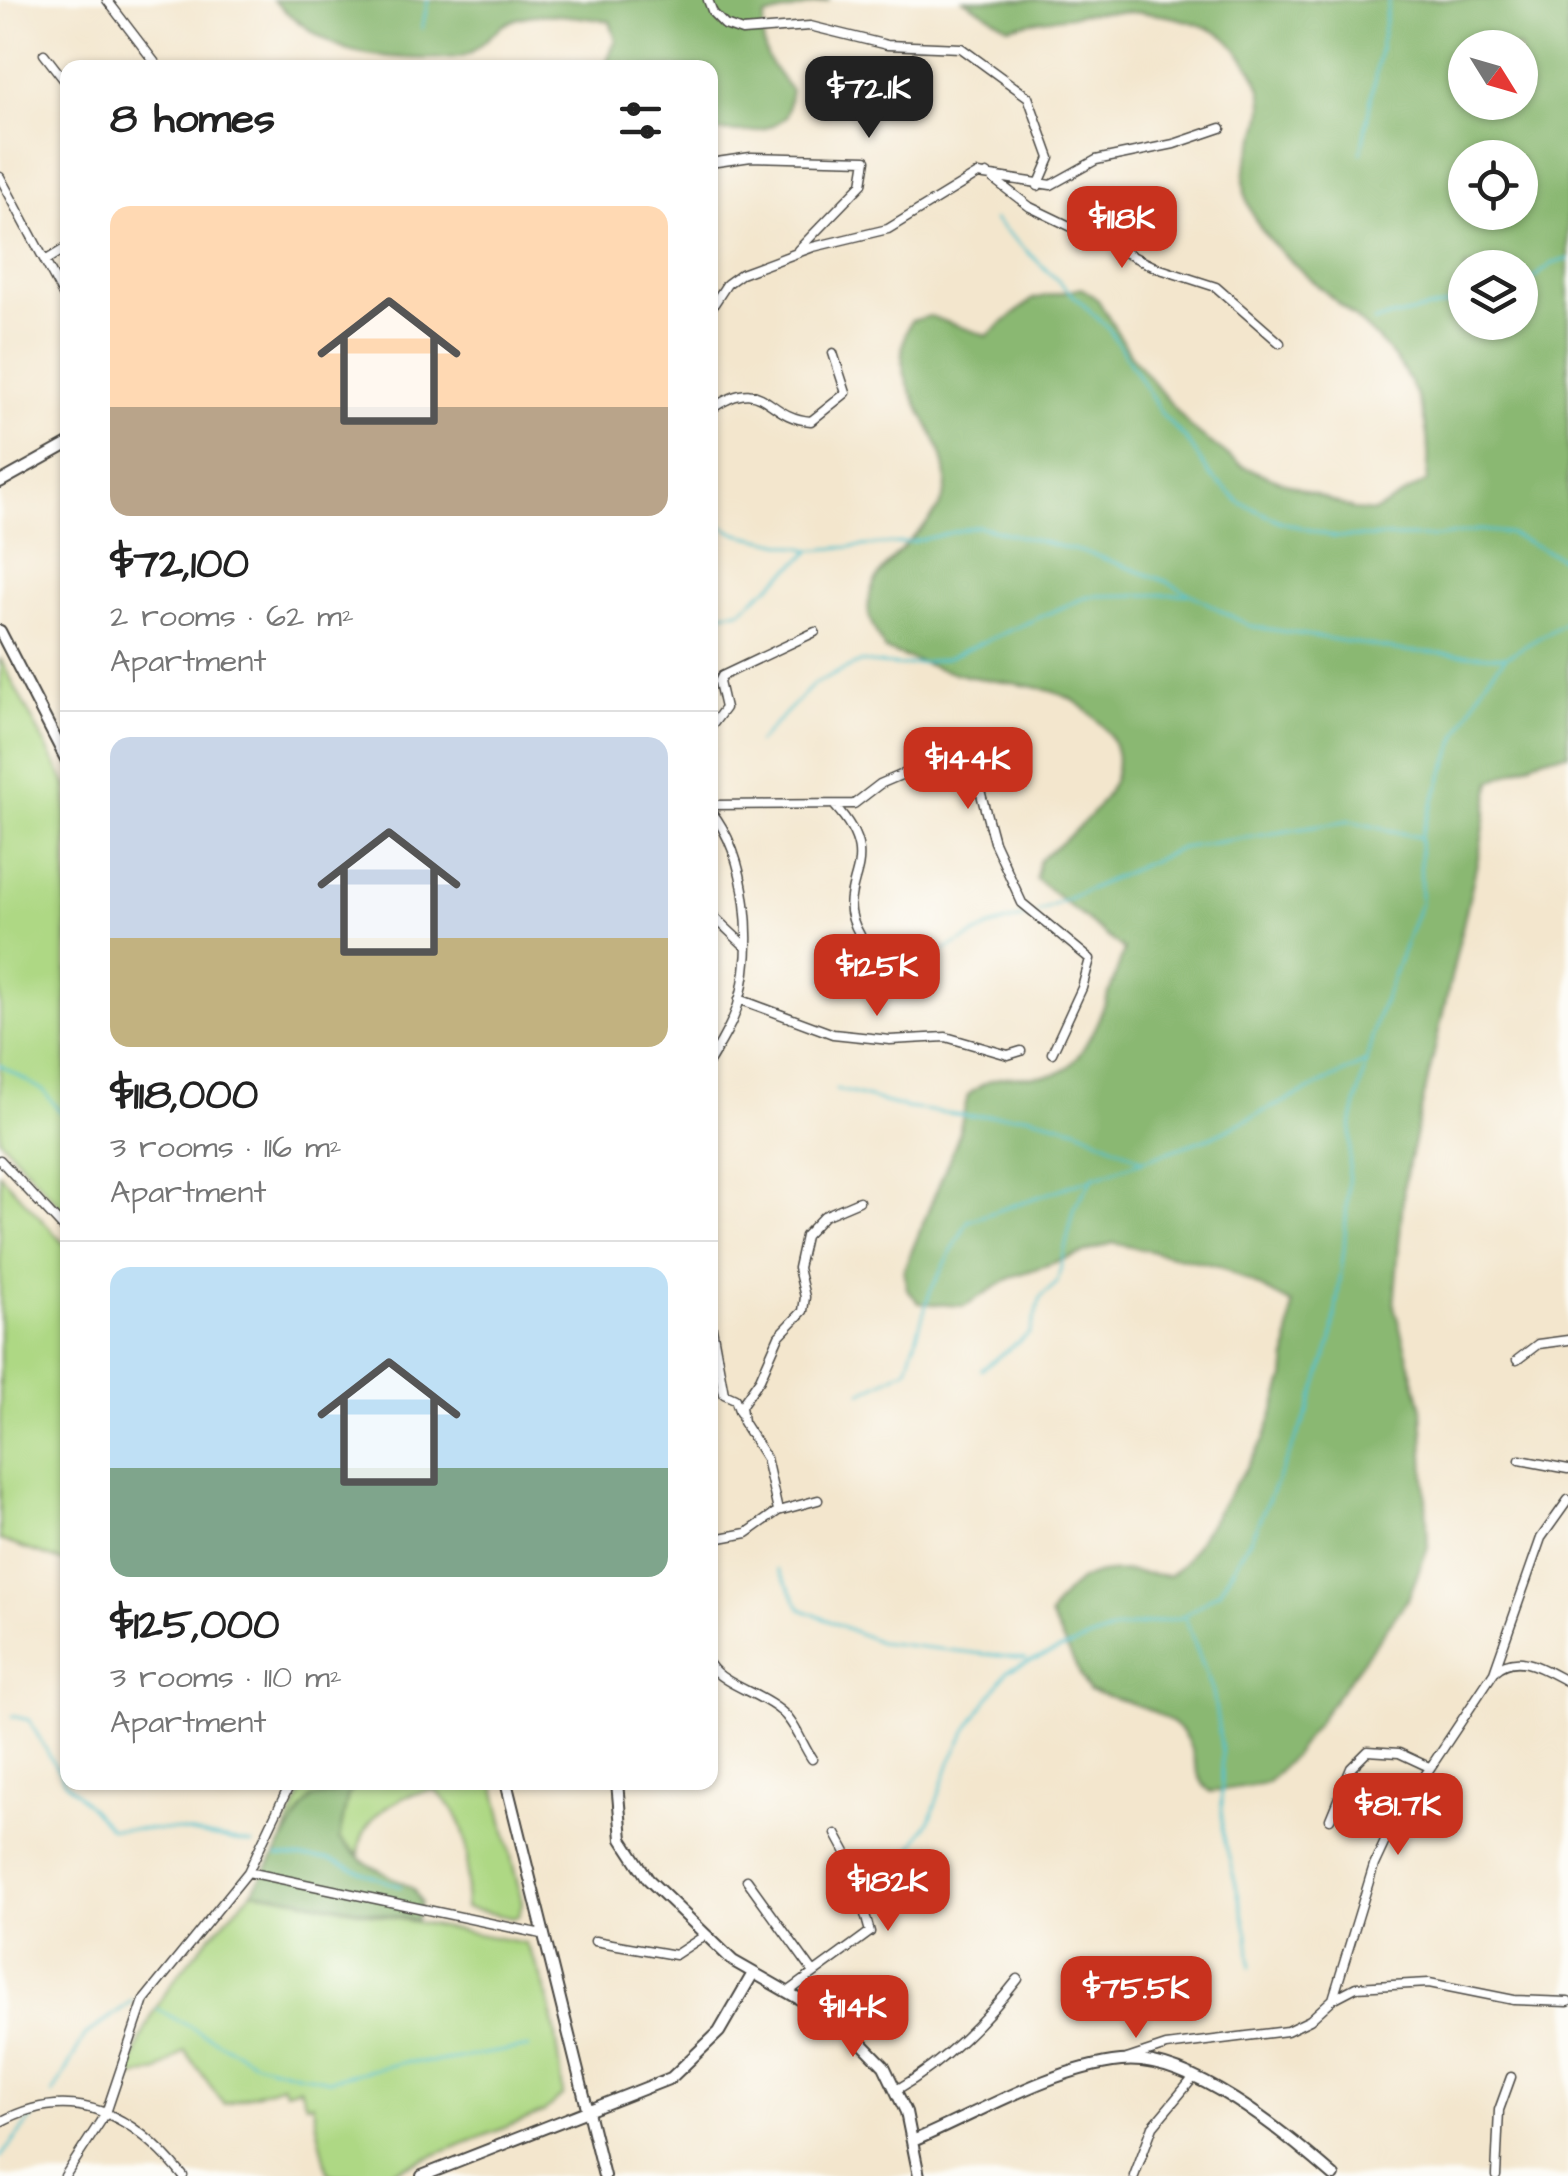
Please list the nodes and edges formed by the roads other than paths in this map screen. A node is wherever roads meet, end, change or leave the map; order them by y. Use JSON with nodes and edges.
{"nodes":[{"id":1,"x":107,"y":0,"type":"edge"},
{"id":2,"x":708,"y":0,"type":"edge"},
{"id":3,"x":44,"y":54,"type":"dead end"},
{"id":4,"x":153,"y":60,"type":"edge"},
{"id":5,"x":60,"y":75,"type":"edge"},
{"id":6,"x":1221,"y":128,"type":"dead end"},
{"id":7,"x":718,"y":162,"type":"edge"},
{"id":8,"x":987,"y":174,"type":"junction"},
{"id":9,"x":0,"y":177,"type":"edge"},
{"id":10,"x":1038,"y":186,"type":"junction"},
{"id":11,"x":60,"y":251,"type":"edge"},
{"id":12,"x":794,"y":254,"type":"junction"},
{"id":13,"x":45,"y":261,"type":"junction"},
{"id":14,"x":60,"y":289,"type":"edge"},
{"id":15,"x":718,"y":299,"type":"edge"},
{"id":16,"x":1280,"y":343,"type":"dead end"},
{"id":17,"x":833,"y":354,"type":"dead end"},
{"id":18,"x":718,"y":405,"type":"edge"},
{"id":19,"x":60,"y":448,"type":"edge"},
{"id":20,"x":0,"y":482,"type":"edge"},
{"id":21,"x":0,"y":630,"type":"edge"},
{"id":22,"x":815,"y":632,"type":"dead end"},
{"id":23,"x":718,"y":717,"type":"edge"},
{"id":24,"x":60,"y":746,"type":"edge"},
{"id":25,"x":835,"y":806,"type":"junction"},
{"id":26,"x":718,"y":807,"type":"edge"},
{"id":27,"x":718,"y":822,"type":"edge"},
{"id":28,"x":718,"y":920,"type":"edge"},
{"id":29,"x":860,"y":936,"type":"dead end"},
{"id":30,"x":745,"y":946,"type":"junction"},
{"id":31,"x":739,"y":999,"type":"junction"},
{"id":32,"x":718,"y":1044,"type":"edge"},
{"id":33,"x":1021,"y":1051,"type":"dead end"},
{"id":34,"x":1052,"y":1053,"type":"dead end"},
{"id":35,"x":0,"y":1160,"type":"edge"},
{"id":36,"x":858,"y":1202,"type":"dead end"},
{"id":37,"x":60,"y":1224,"type":"edge"},
{"id":38,"x":1568,"y":1340,"type":"edge"},
{"id":39,"x":1517,"y":1360,"type":"dead end"},
{"id":40,"x":718,"y":1361,"type":"edge"},
{"id":41,"x":742,"y":1416,"type":"junction"},
{"id":42,"x":1520,"y":1460,"type":"dead end"},
{"id":43,"x":1568,"y":1469,"type":"edge"},
{"id":44,"x":818,"y":1500,"type":"dead end"},
{"id":45,"x":1568,"y":1500,"type":"edge"},
{"id":46,"x":778,"y":1512,"type":"junction"},
{"id":47,"x":718,"y":1538,"type":"edge"},
{"id":48,"x":1494,"y":1672,"type":"junction"},
{"id":49,"x":718,"y":1674,"type":"edge"},
{"id":50,"x":1568,"y":1682,"type":"edge"},
{"id":51,"x":812,"y":1759,"type":"dead end"},
{"id":52,"x":1429,"y":1767,"type":"junction"},
{"id":53,"x":287,"y":1790,"type":"edge"},
{"id":54,"x":508,"y":1790,"type":"edge"},
{"id":55,"x":617,"y":1790,"type":"edge"},
{"id":56,"x":1330,"y":1819,"type":"dead end"},
{"id":57,"x":836,"y":1834,"type":"dead end"},
{"id":58,"x":248,"y":1872,"type":"junction"},
{"id":59,"x":747,"y":1880,"type":"dead end"},
{"id":60,"x":542,"y":1934,"type":"junction"},
{"id":61,"x":704,"y":1936,"type":"junction"},
{"id":62,"x":595,"y":1941,"type":"dead end"},
{"id":63,"x":814,"y":1973,"type":"junction"},
{"id":64,"x":752,"y":1975,"type":"junction"},
{"id":65,"x":1018,"y":1979,"type":"dead end"},
{"id":66,"x":788,"y":1992,"type":"junction"},
{"id":67,"x":1334,"y":1999,"type":"junction"},
{"id":68,"x":1568,"y":2002,"type":"edge"},
{"id":69,"x":1123,"y":2060,"type":"junction"},
{"id":70,"x":1194,"y":2077,"type":"junction"},
{"id":71,"x":1511,"y":2078,"type":"dead end"},
{"id":72,"x":898,"y":2089,"type":"junction"},
{"id":73,"x":106,"y":2112,"type":"junction"},
{"id":74,"x":586,"y":2112,"type":"junction"},
{"id":75,"x":0,"y":2122,"type":"edge"},
{"id":76,"x":913,"y":2141,"type":"junction"},
{"id":77,"x":65,"y":2176,"type":"edge"},
{"id":78,"x":183,"y":2176,"type":"edge"},
{"id":79,"x":422,"y":2176,"type":"edge"},
{"id":80,"x":604,"y":2176,"type":"edge"},
{"id":81,"x":919,"y":2176,"type":"edge"},
{"id":82,"x":1134,"y":2176,"type":"edge"},
{"id":83,"x":1334,"y":2176,"type":"edge"},
{"id":84,"x":1496,"y":2176,"type":"edge"}],
"edges":[{"from":1,"to":4,"type":"street"},
{"from":2,"to":10,"type":"street"},
{"from":3,"to":5,"type":"street"},
{"from":6,"to":10,"type":"street"},
{"from":7,"to":12,"type":"street"},
{"from":8,"to":10,"type":"street"},
{"from":8,"to":12,"type":"street"},
{"from":8,"to":16,"type":"street"},
{"from":9,"to":13,"type":"street"},
{"from":11,"to":13,"type":"street"},
{"from":12,"to":15,"type":"street"},
{"from":13,"to":14,"type":"street"},
{"from":17,"to":18,"type":"street"},
{"from":19,"to":20,"type":"street"},
{"from":21,"to":24,"type":"street"},
{"from":22,"to":23,"type":"street"},
{"from":25,"to":26,"type":"street"},
{"from":25,"to":29,"type":"street"},
{"from":25,"to":34,"type":"street"},
{"from":27,"to":30,"type":"street"},
{"from":28,"to":30,"type":"street"},
{"from":30,"to":31,"type":"street"},
{"from":31,"to":32,"type":"street"},
{"from":31,"to":33,"type":"street"},
{"from":35,"to":37,"type":"street"},
{"from":36,"to":41,"type":"street"},
{"from":38,"to":39,"type":"street"},
{"from":40,"to":41,"type":"street"},
{"from":41,"to":46,"type":"street"},
{"from":42,"to":43,"type":"street"},
{"from":44,"to":46,"type":"street"},
{"from":45,"to":48,"type":"street"},
{"from":46,"to":47,"type":"street"},
{"from":48,"to":50,"type":"street"},
{"from":48,"to":52,"type":"street"},
{"from":49,"to":51,"type":"street"},
{"from":52,"to":56,"type":"street"},
{"from":52,"to":67,"type":"street"},
{"from":53,"to":58,"type":"street"},
{"from":54,"to":60,"type":"street"},
{"from":55,"to":61,"type":"street"},
{"from":57,"to":63,"type":"street"},
{"from":58,"to":60,"type":"street"},
{"from":58,"to":73,"type":"street"},
{"from":59,"to":63,"type":"street"},
{"from":60,"to":74,"type":"street"},
{"from":61,"to":62,"type":"street"},
{"from":61,"to":64,"type":"street"},
{"from":63,"to":66,"type":"street"},
{"from":64,"to":66,"type":"street"},
{"from":64,"to":74,"type":"street"},
{"from":65,"to":72,"type":"street"},
{"from":66,"to":72,"type":"street"},
{"from":67,"to":68,"type":"street"},
{"from":67,"to":69,"type":"street"},
{"from":69,"to":70,"type":"street"},
{"from":69,"to":76,"type":"street"},
{"from":70,"to":82,"type":"street"},
{"from":70,"to":83,"type":"street"},
{"from":71,"to":84,"type":"street"},
{"from":72,"to":76,"type":"street"},
{"from":73,"to":75,"type":"street"},
{"from":73,"to":77,"type":"street"},
{"from":73,"to":78,"type":"street"},
{"from":74,"to":79,"type":"street"},
{"from":74,"to":80,"type":"street"},
{"from":76,"to":81,"type":"street"}]}
